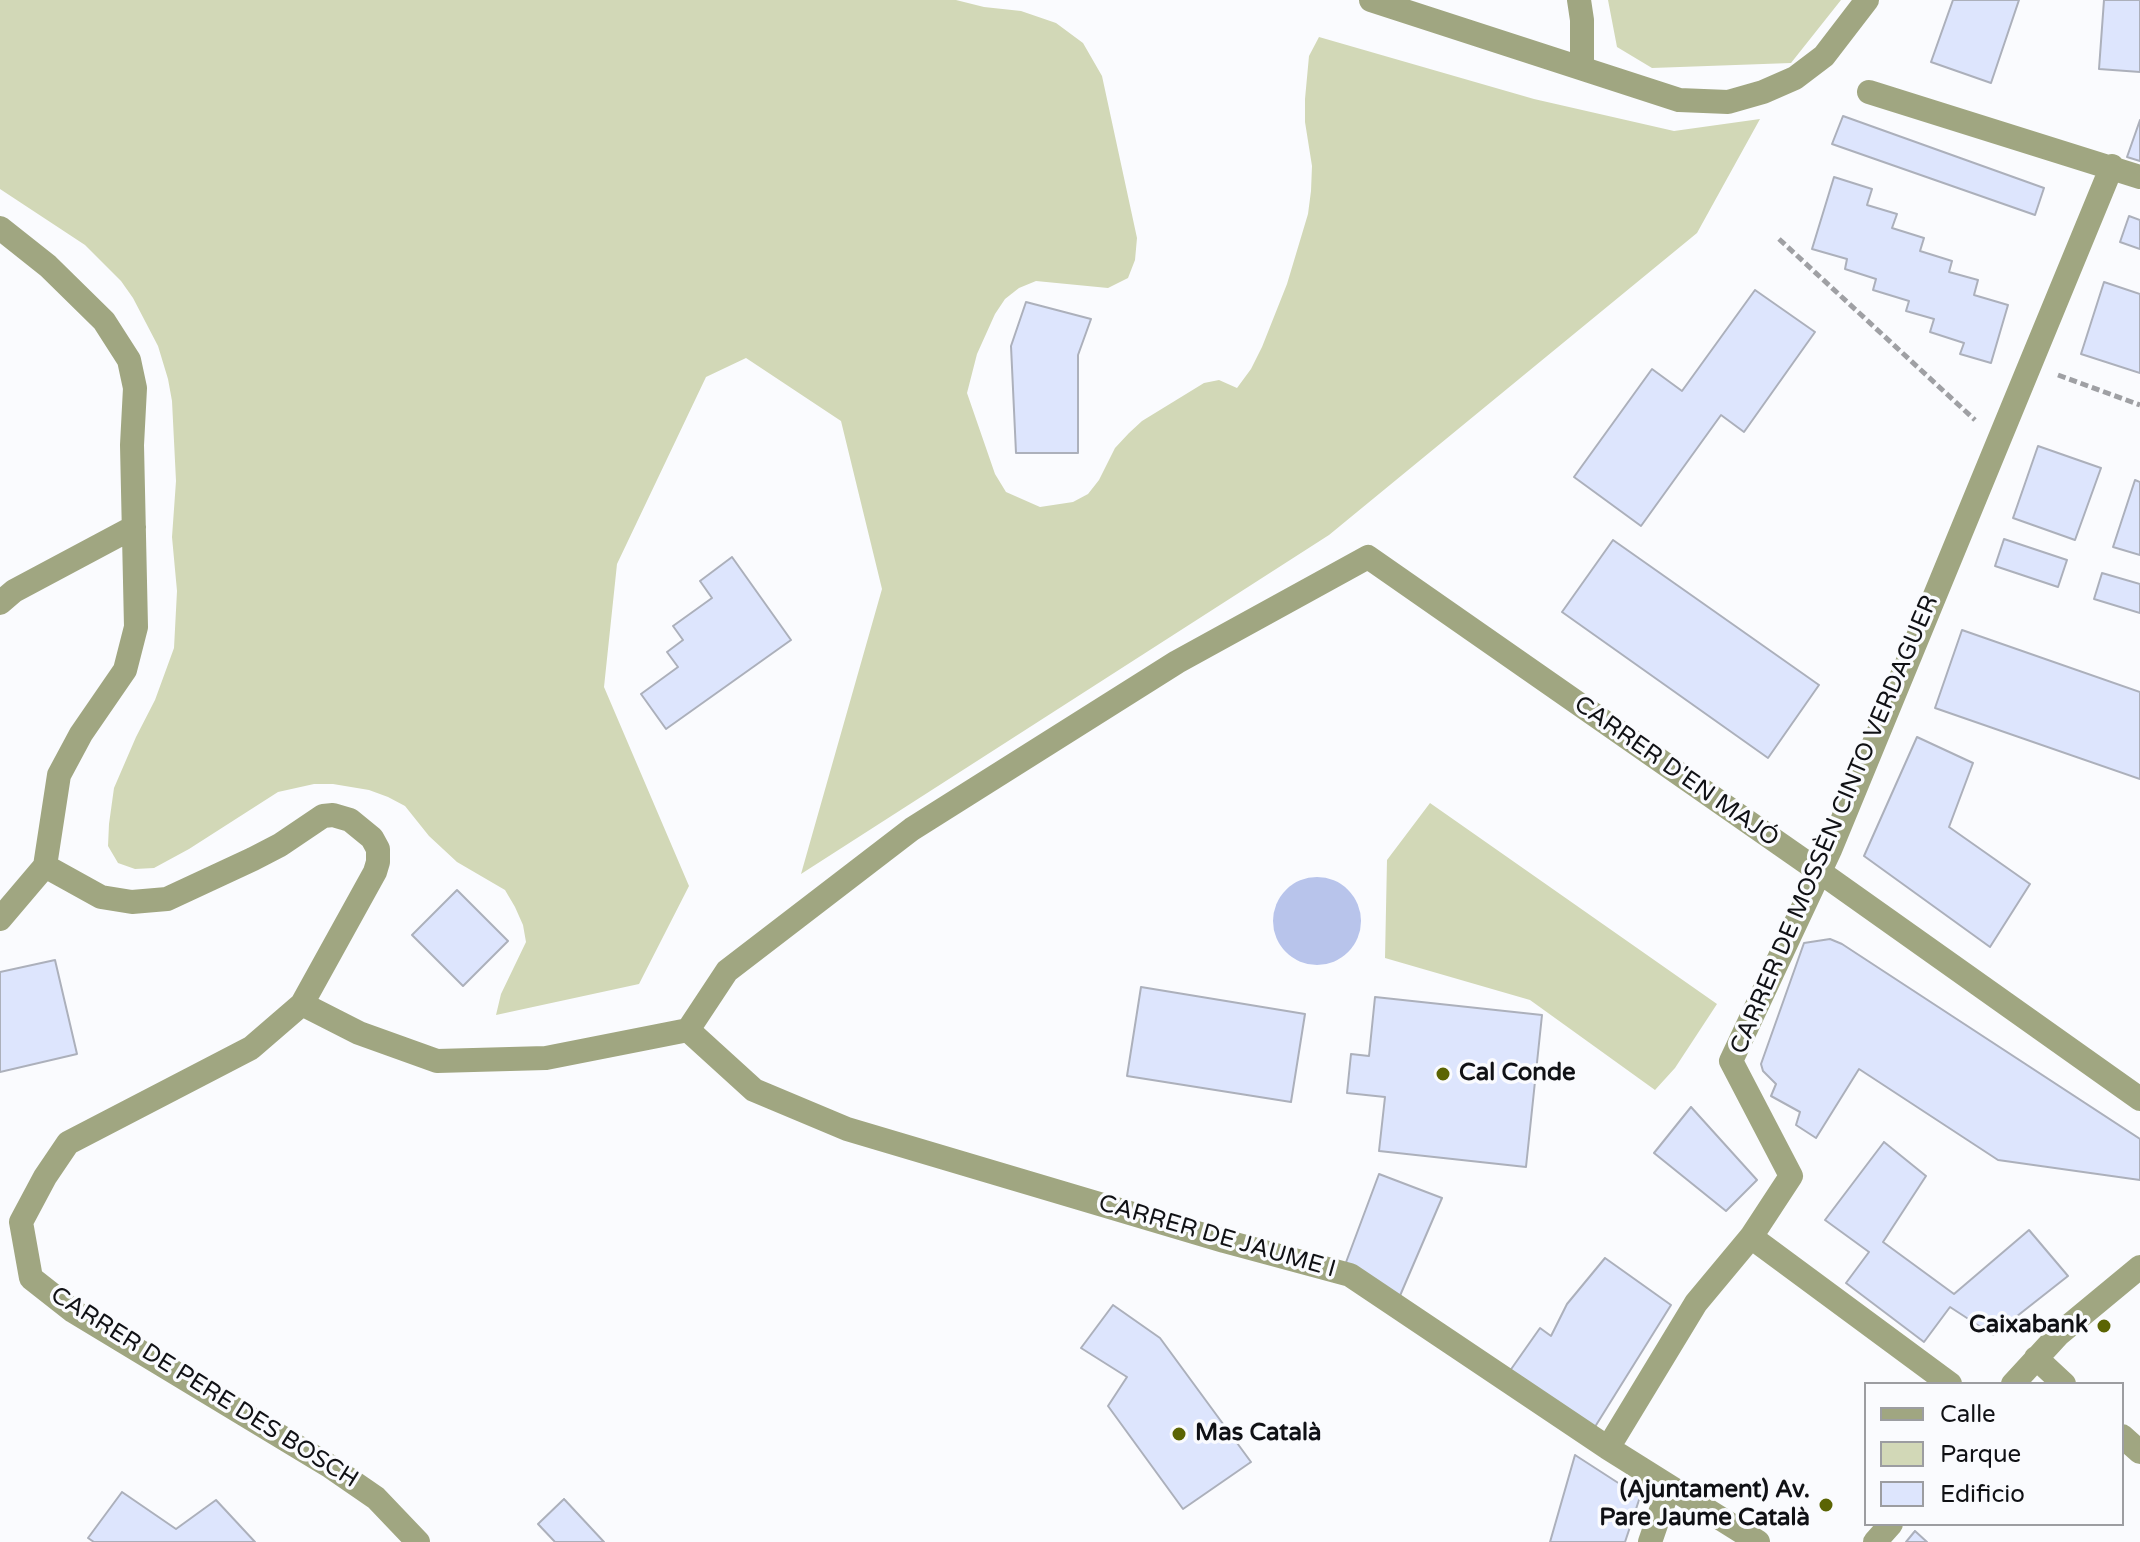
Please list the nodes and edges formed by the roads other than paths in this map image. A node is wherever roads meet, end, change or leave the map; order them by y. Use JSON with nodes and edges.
{"nodes":[{"id":1,"x":1371,"y":0,"type":"edge"},
{"id":2,"x":1579,"y":0,"type":"edge"},
{"id":3,"x":1867,"y":0,"type":"edge"},
{"id":4,"x":1582,"y":68,"type":"junction"},
{"id":5,"x":1869,"y":92,"type":"dead end"},
{"id":6,"x":2112,"y":166,"type":"junction"},
{"id":7,"x":2140,"y":177,"type":"edge"},
{"id":8,"x":0,"y":228,"type":"edge"},
{"id":9,"x":134,"y":527,"type":"junction"},
{"id":10,"x":0,"y":603,"type":"edge"},
{"id":11,"x":45,"y":866,"type":"junction"},
{"id":12,"x":1820,"y":872,"type":"junction"},
{"id":13,"x":0,"y":919,"type":"edge"},
{"id":14,"x":302,"y":1004,"type":"junction"},
{"id":15,"x":688,"y":1030,"type":"junction"},
{"id":16,"x":2140,"y":1099,"type":"edge"},
{"id":17,"x":1751,"y":1237,"type":"junction"},
{"id":18,"x":2140,"y":1267,"type":"edge"},
{"id":19,"x":2036,"y":1358,"type":"junction"},
{"id":20,"x":1947,"y":1382,"type":"edge"},
{"id":21,"x":2015,"y":1382,"type":"edge"},
{"id":22,"x":2062,"y":1382,"type":"edge"},
{"id":23,"x":2124,"y":1438,"type":"edge"},
{"id":24,"x":1608,"y":1448,"type":"junction"},
{"id":25,"x":2140,"y":1452,"type":"edge"},
{"id":26,"x":1669,"y":1487,"type":"junction"},
{"id":27,"x":1889,"y":1526,"type":"edge"},
{"id":28,"x":418,"y":1542,"type":"edge"},
{"id":29,"x":1650,"y":1542,"type":"edge"},
{"id":30,"x":1758,"y":1542,"type":"edge"},
{"id":31,"x":1875,"y":1542,"type":"edge"}],
"edges":[{"from":1,"to":4,"type":"street"},
{"from":2,"to":4,"type":"street"},
{"from":3,"to":4,"type":"street"},
{"from":5,"to":6,"type":"street"},
{"from":6,"to":7,"type":"street"},
{"from":6,"to":12,"type":"street","name":"CARRER DE MOSSÈN CINTO VERDAGUER"},
{"from":8,"to":9,"type":"street"},
{"from":9,"to":10,"type":"street"},
{"from":9,"to":11,"type":"street"},
{"from":11,"to":13,"type":"street"},
{"from":11,"to":14,"type":"street","name":"CARRER DE PERE DES BOSCH"},
{"from":12,"to":15,"type":"street","name":"CARRER D'EN MAJÓ"},
{"from":12,"to":16,"type":"street","name":"CARRER D'EN MAJÓ"},
{"from":12,"to":17,"type":"street","name":"CARRER DE MOSSÈN CINTO VERDAGUER"},
{"from":14,"to":15,"type":"street"},
{"from":14,"to":28,"type":"street","name":"CARRER DE PERE DES BOSCH"},
{"from":15,"to":24,"type":"street","name":"CARRER DE JAUME I"},
{"from":17,"to":20,"type":"street"},
{"from":17,"to":24,"type":"street","name":"CARRER DE MOSSÈN CINTO VERDAGUER"},
{"from":18,"to":19,"type":"street"},
{"from":19,"to":21,"type":"street"},
{"from":19,"to":22,"type":"street"},
{"from":23,"to":25,"type":"street"},
{"from":24,"to":26,"type":"street","name":"CARRER DE JAUME I"},
{"from":26,"to":29,"type":"street"},
{"from":26,"to":30,"type":"street","name":"CARRER DE JAUME I"},
{"from":27,"to":31,"type":"street"}]}
